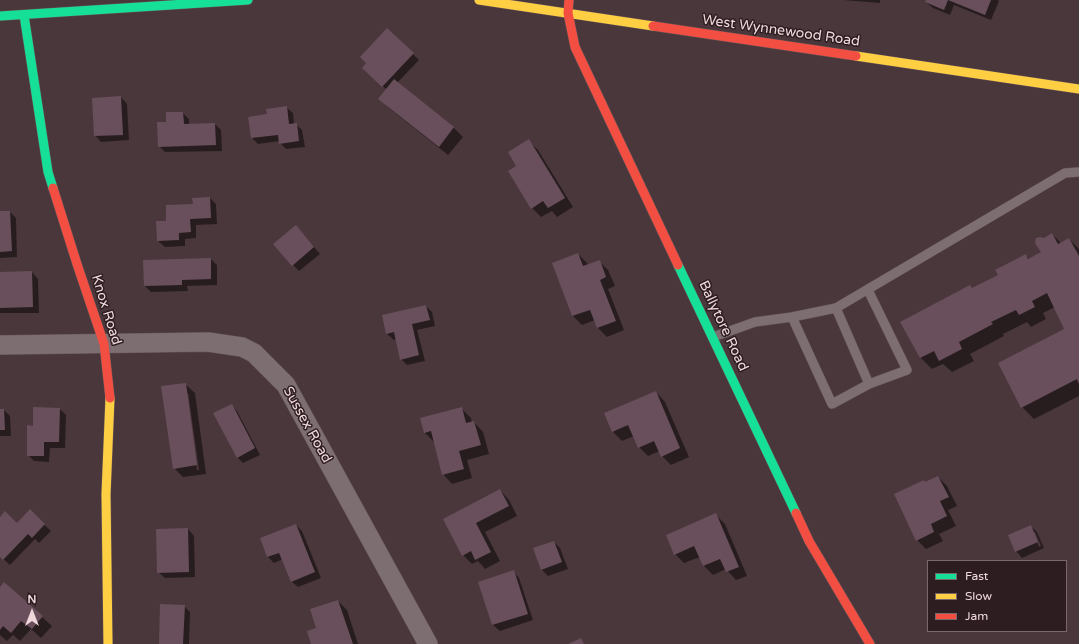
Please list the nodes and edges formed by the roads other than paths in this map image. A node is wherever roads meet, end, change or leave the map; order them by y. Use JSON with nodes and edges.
{"nodes":[{"id":1,"x":248,"y":0,"type":"edge"},
{"id":2,"x":479,"y":0,"type":"edge"},
{"id":3,"x":569,"y":0,"type":"edge"},
{"id":4,"x":568,"y":13,"type":"junction"},
{"id":5,"x":24,"y":15,"type":"junction"},
{"id":6,"x":0,"y":16,"type":"edge"},
{"id":7,"x":1079,"y":89,"type":"edge"},
{"id":8,"x":1079,"y":172,"type":"edge"},
{"id":9,"x":868,"y":290,"type":"junction"},
{"id":10,"x":836,"y":308,"type":"junction"},
{"id":11,"x":792,"y":317,"type":"junction"},
{"id":12,"x":712,"y":337,"type":"junction"},
{"id":13,"x":104,"y":344,"type":"junction"},
{"id":14,"x":0,"y":345,"type":"edge"},
{"id":15,"x":869,"y":384,"type":"junction"},
{"id":16,"x":108,"y":644,"type":"edge"},
{"id":17,"x":428,"y":644,"type":"edge"},
{"id":18,"x":870,"y":644,"type":"edge"}],
"edges":[{"from":1,"to":5,"type":"street"},
{"from":2,"to":4,"type":"street","name":"West Wynnewood Road"},
{"from":3,"to":4,"type":"street","name":"Ballytore Road"},
{"from":4,"to":7,"type":"street","name":"West Wynnewood Road"},
{"from":4,"to":12,"type":"street","name":"Ballytore Road"},
{"from":5,"to":6,"type":"street"},
{"from":5,"to":13,"type":"street","name":"Knox Road"},
{"from":8,"to":9,"type":"lane"},
{"from":9,"to":10,"type":"lane"},
{"from":9,"to":15,"type":"lane"},
{"from":10,"to":11,"type":"lane"},
{"from":10,"to":15,"type":"lane"},
{"from":11,"to":12,"type":"lane"},
{"from":11,"to":15,"type":"lane"},
{"from":12,"to":18,"type":"street","name":"Ballytore Road"},
{"from":13,"to":14,"type":"street","name":"Sussex Road"},
{"from":13,"to":16,"type":"street","name":"Knox Road"},
{"from":13,"to":17,"type":"street","name":"Sussex Road"}]}
